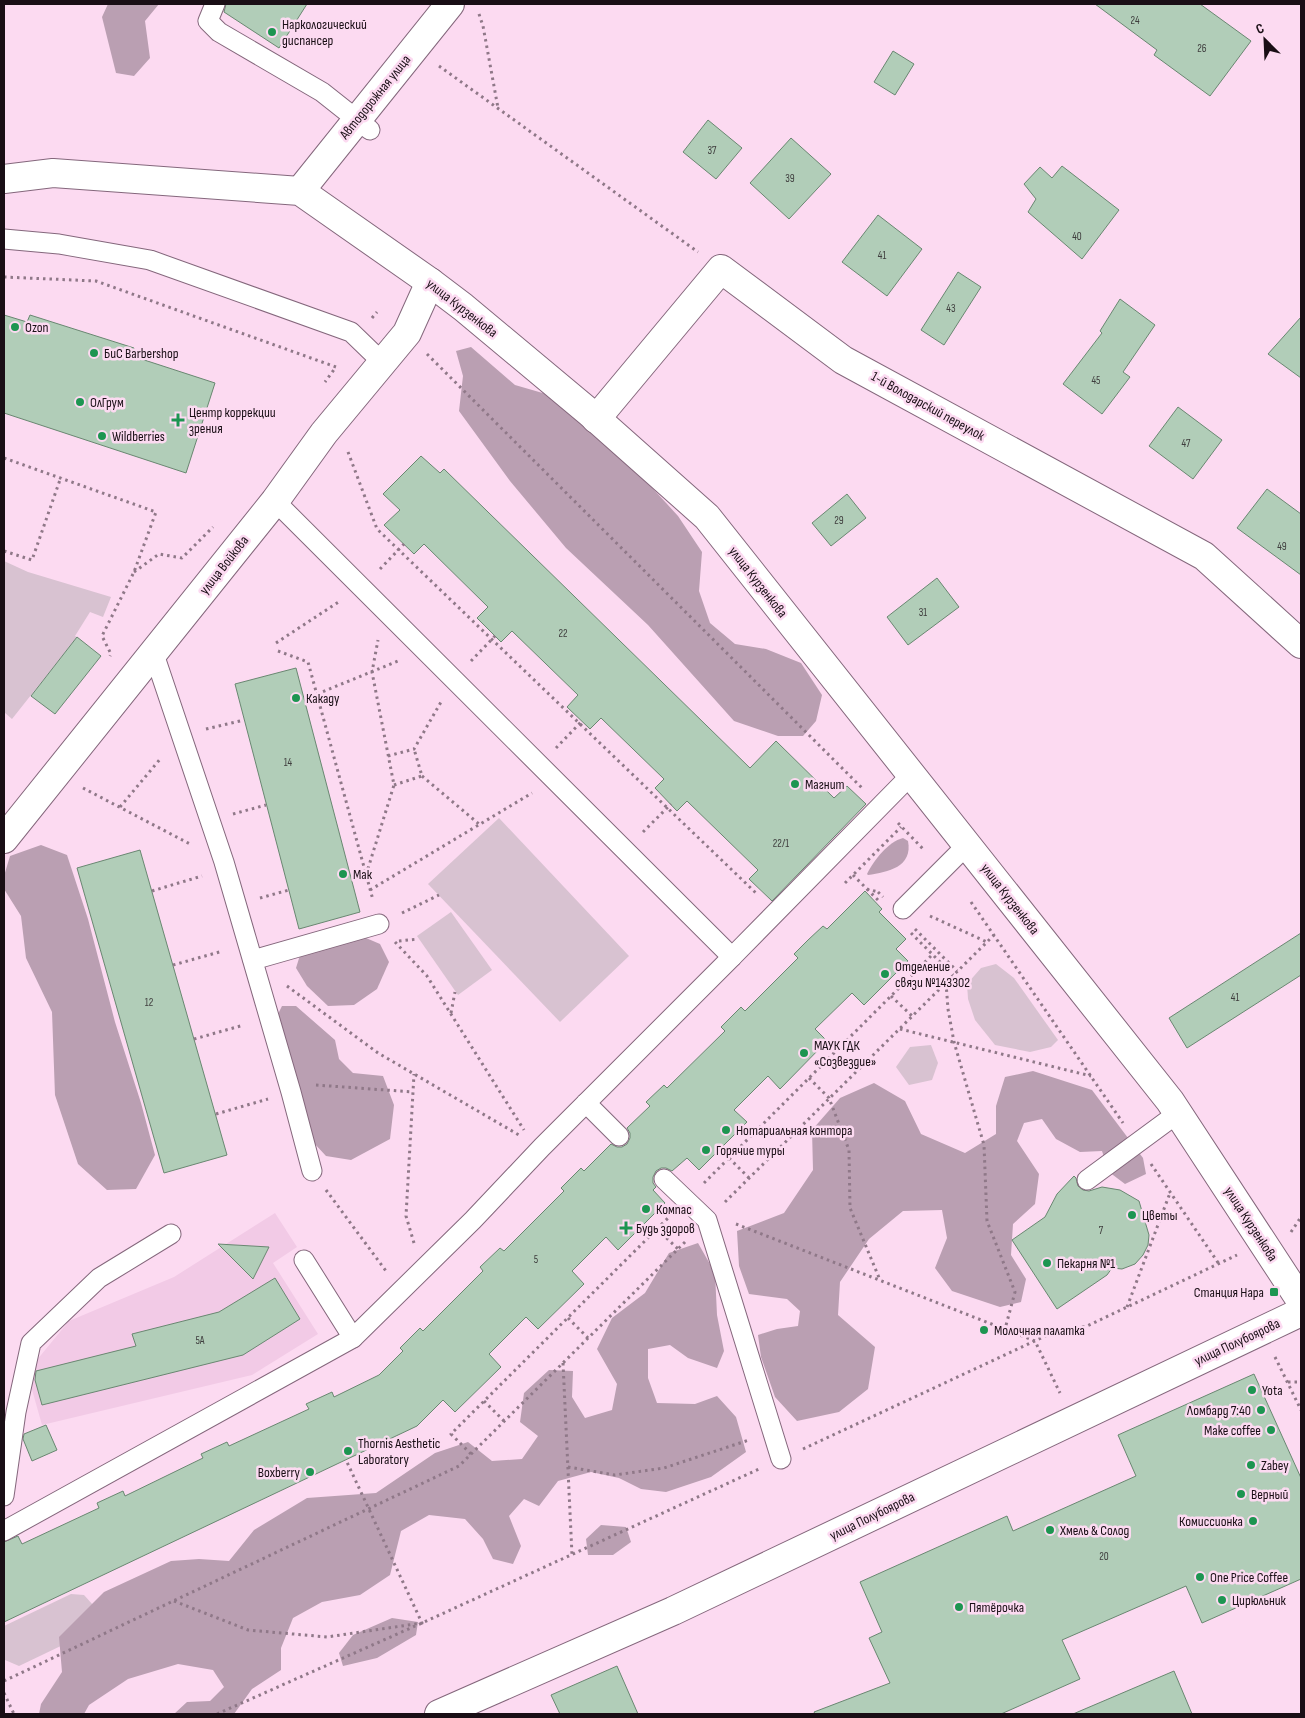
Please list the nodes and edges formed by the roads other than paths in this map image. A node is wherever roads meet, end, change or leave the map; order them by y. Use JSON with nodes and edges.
{"nodes":[{"id":1,"x":215,"y":4,"type":"edge"},
{"id":2,"x":450,"y":4,"type":"edge"},
{"id":3,"x":364,"y":124,"type":"junction"},
{"id":4,"x":4,"y":179,"type":"edge"},
{"id":5,"x":300,"y":191,"type":"junction"},
{"id":6,"x":4,"y":239,"type":"edge"},
{"id":7,"x":430,"y":282,"type":"junction"},
{"id":8,"x":382,"y":362,"type":"junction"},
{"id":9,"x":596,"y":419,"type":"junction"},
{"id":10,"x":275,"y":501,"type":"junction"},
{"id":11,"x":1301,"y":644,"type":"edge"},
{"id":12,"x":154,"y":654,"type":"junction"},
{"id":13,"x":911,"y":775,"type":"junction"},
{"id":14,"x":4,"y":839,"type":"edge"},
{"id":15,"x":967,"y":846,"type":"junction"},
{"id":16,"x":908,"y":905,"type":"road end"},
{"id":17,"x":379,"y":924,"type":"road end"},
{"id":18,"x":250,"y":952,"type":"junction"},
{"id":19,"x":732,"y":957,"type":"junction"},
{"id":20,"x":586,"y":1103,"type":"junction"},
{"id":21,"x":1178,"y":1114,"type":"junction"},
{"id":22,"x":619,"y":1136,"type":"dead end"},
{"id":23,"x":312,"y":1171,"type":"road end"},
{"id":24,"x":664,"y":1179,"type":"dead end"},
{"id":25,"x":1088,"y":1180,"type":"dead end"},
{"id":26,"x":171,"y":1234,"type":"dead end"},
{"id":27,"x":304,"y":1260,"type":"dead end"},
{"id":28,"x":1301,"y":1301,"type":"edge"},
{"id":29,"x":1301,"y":1312,"type":"edge"},
{"id":30,"x":353,"y":1338,"type":"junction"},
{"id":31,"x":781,"y":1459,"type":"road end"},
{"id":32,"x":4,"y":1496,"type":"edge"},
{"id":33,"x":4,"y":1531,"type":"edge"},
{"id":34,"x":439,"y":1714,"type":"edge"}],
"edges":[{"from":1,"to":3,"type":"lane"},
{"from":2,"to":3,"type":"street","name":"Автодорожная улица"},
{"from":3,"to":5,"type":"street","name":"Автодорожная улица"},
{"from":4,"to":5,"type":"street"},
{"from":5,"to":7,"type":"street","name":"улица Курзенкова"},
{"from":6,"to":8,"type":"lane"},
{"from":7,"to":8,"type":"street","name":"улица Войкова"},
{"from":7,"to":9,"type":"street","name":"улица Курзенкова"},
{"from":8,"to":10,"type":"street","name":"улица Войкова"},
{"from":9,"to":11,"type":"street","name":"1-й Володарский переулок"},
{"from":9,"to":13,"type":"street","name":"улица Курзенкова"},
{"from":10,"to":12,"type":"street","name":"улица Войкова"},
{"from":10,"to":19,"type":"lane"},
{"from":12,"to":14,"type":"street","name":"улица Войкова"},
{"from":12,"to":18,"type":"lane"},
{"from":13,"to":15,"type":"street","name":"улица Курзенкова"},
{"from":13,"to":19,"type":"lane"},
{"from":15,"to":16,"type":"lane"},
{"from":15,"to":21,"type":"street","name":"улица Курзенкова"},
{"from":17,"to":18,"type":"lane"},
{"from":18,"to":23,"type":"lane"},
{"from":19,"to":20,"type":"lane"},
{"from":20,"to":22,"type":"lane"},
{"from":20,"to":30,"type":"lane"},
{"from":21,"to":25,"type":"lane"},
{"from":21,"to":28,"type":"street","name":"улица Курзенкова"},
{"from":24,"to":31,"type":"lane"},
{"from":26,"to":32,"type":"lane"},
{"from":27,"to":30,"type":"lane"},
{"from":29,"to":34,"type":"street","name":"улица Полубоярова"},
{"from":30,"to":33,"type":"lane"}]}
